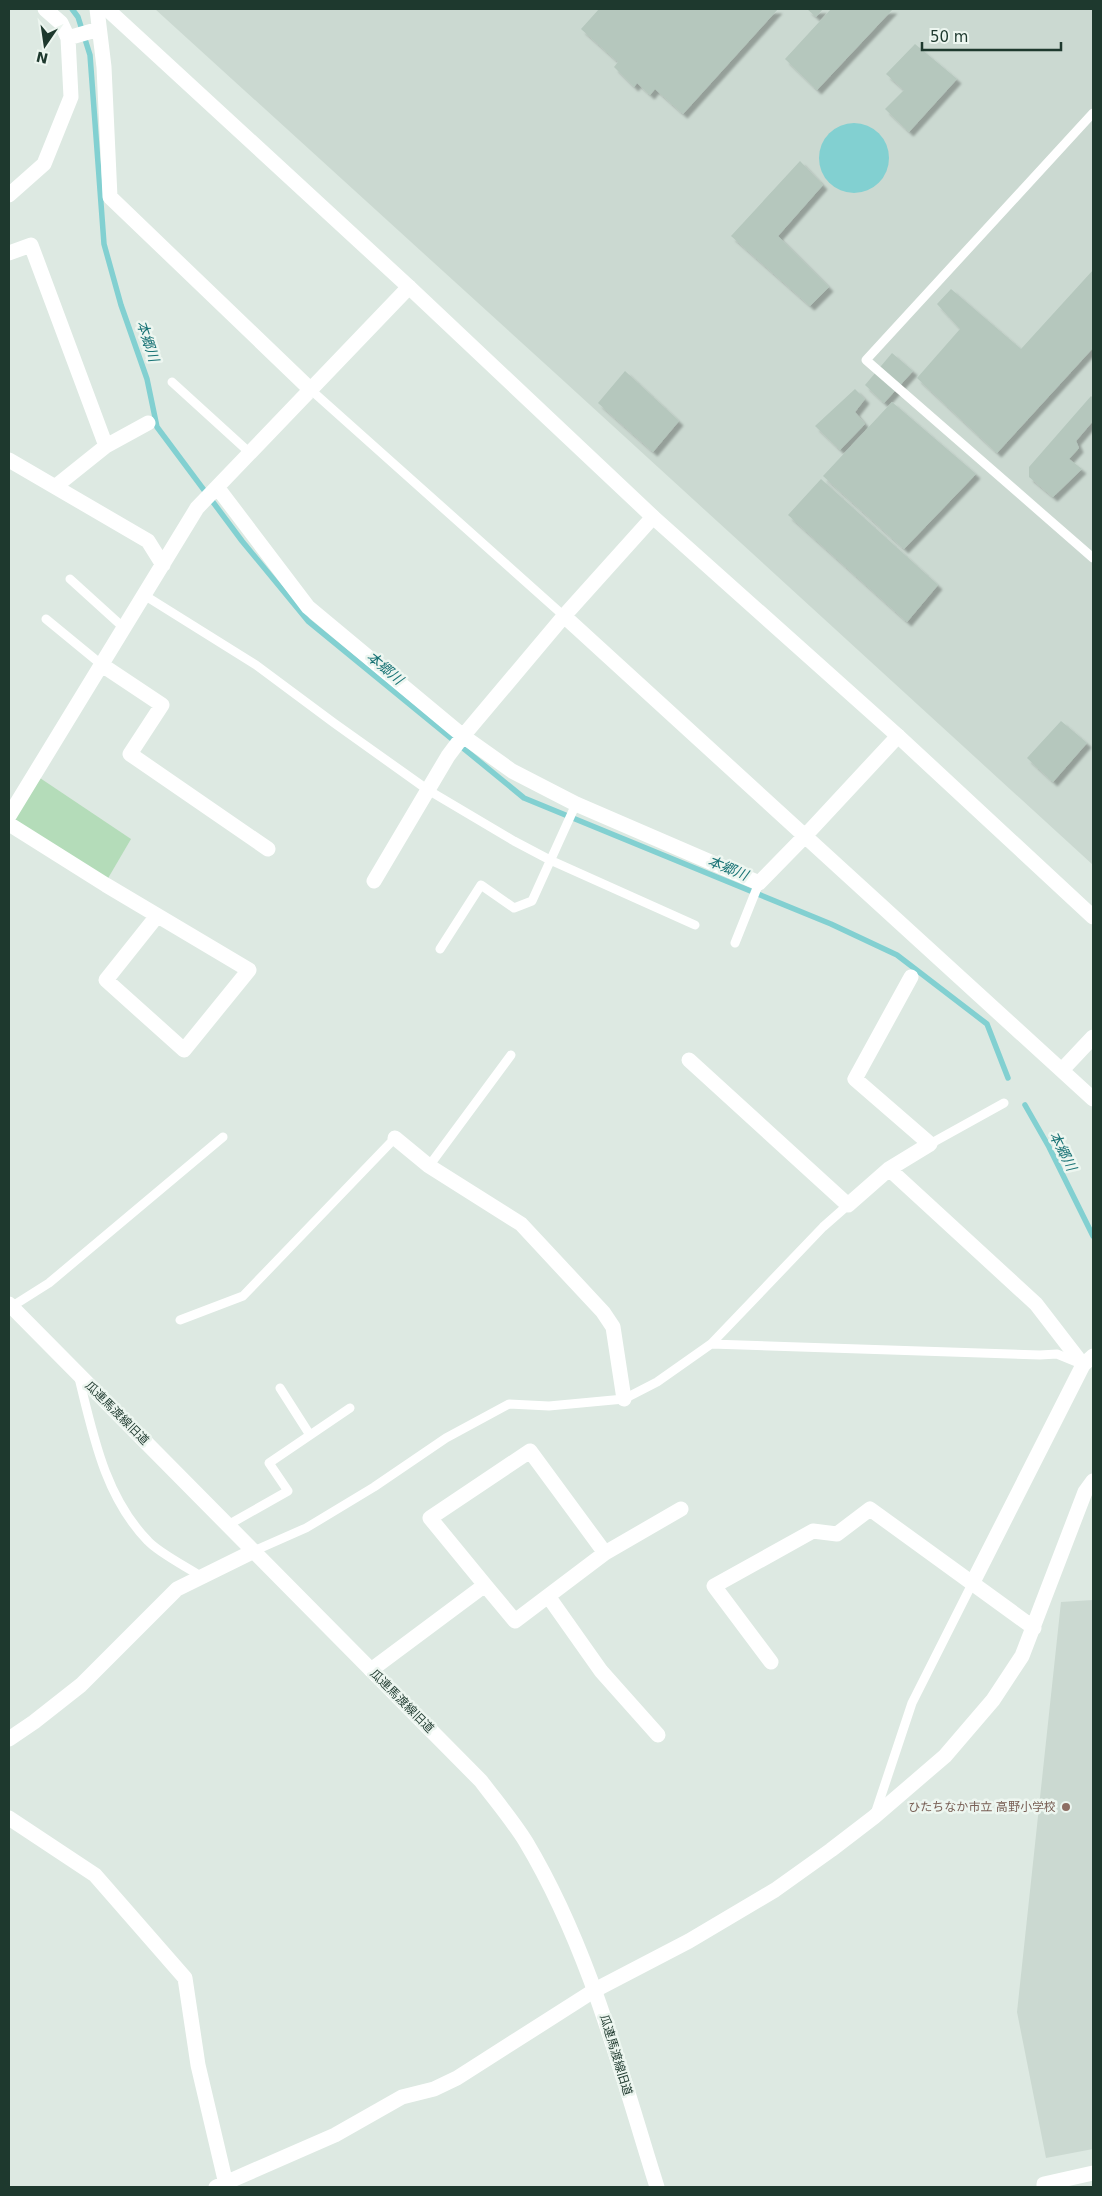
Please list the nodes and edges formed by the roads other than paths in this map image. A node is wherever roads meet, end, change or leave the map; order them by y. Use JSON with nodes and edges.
{"nodes":[{"id":1,"x":45,"y":9,"type":"edge"},
{"id":2,"x":97,"y":9,"type":"edge"},
{"id":3,"x":106,"y":9,"type":"edge"},
{"id":4,"x":99,"y":29,"type":"junction"},
{"id":5,"x":68,"y":38,"type":"junction"},
{"id":6,"x":1093,"y":113,"type":"edge"},
{"id":7,"x":9,"y":195,"type":"edge"},
{"id":8,"x":9,"y":253,"type":"edge"},
{"id":9,"x":409,"y":287,"type":"junction"},
{"id":10,"x":172,"y":382,"type":"dead end"},
{"id":11,"x":311,"y":390,"type":"junction"},
{"id":12,"x":148,"y":423,"type":"dead end"},
{"id":13,"x":106,"y":446,"type":"junction"},
{"id":14,"x":250,"y":453,"type":"junction"},
{"id":15,"x":9,"y":460,"type":"edge"},
{"id":16,"x":56,"y":486,"type":"junction"},
{"id":17,"x":217,"y":487,"type":"junction"},
{"id":18,"x":653,"y":517,"type":"junction"},
{"id":19,"x":1093,"y":558,"type":"edge"},
{"id":20,"x":163,"y":565,"type":"junction"},
{"id":21,"x":70,"y":579,"type":"dead end"},
{"id":22,"x":144,"y":595,"type":"junction"},
{"id":23,"x":564,"y":616,"type":"junction"},
{"id":24,"x":46,"y":620,"type":"dead end"},
{"id":25,"x":124,"y":628,"type":"junction"},
{"id":26,"x":102,"y":665,"type":"junction"},
{"id":27,"x":463,"y":736,"type":"junction"},
{"id":28,"x":898,"y":736,"type":"junction"},
{"id":29,"x":428,"y":790,"type":"junction"},
{"id":30,"x":576,"y":804,"type":"junction"},
{"id":31,"x":9,"y":816,"type":"edge"},
{"id":32,"x":9,"y":824,"type":"edge"},
{"id":33,"x":805,"y":836,"type":"junction"},
{"id":34,"x":268,"y":848,"type":"dead end"},
{"id":35,"x":550,"y":860,"type":"junction"},
{"id":36,"x":374,"y":881,"type":"dead end"},
{"id":37,"x":759,"y":883,"type":"junction"},
{"id":38,"x":158,"y":916,"type":"junction"},
{"id":39,"x":1093,"y":917,"type":"edge"},
{"id":40,"x":695,"y":925,"type":"dead end"},
{"id":41,"x":735,"y":943,"type":"dead end"},
{"id":42,"x":440,"y":949,"type":"dead end"},
{"id":43,"x":911,"y":977,"type":"dead end"},
{"id":44,"x":1093,"y":1037,"type":"edge"},
{"id":45,"x":511,"y":1055,"type":"dead end"},
{"id":46,"x":689,"y":1060,"type":"dead end"},
{"id":47,"x":1062,"y":1070,"type":"junction"},
{"id":48,"x":1093,"y":1099,"type":"edge"},
{"id":49,"x":1004,"y":1103,"type":"dead end"},
{"id":50,"x":223,"y":1137,"type":"dead end"},
{"id":51,"x":395,"y":1138,"type":"joint"},
{"id":52,"x":930,"y":1144,"type":"junction"},
{"id":53,"x":428,"y":1166,"type":"junction"},
{"id":54,"x":889,"y":1170,"type":"junction"},
{"id":55,"x":848,"y":1205,"type":"junction"},
{"id":56,"x":10,"y":1306,"type":"edge"},
{"id":57,"x":180,"y":1320,"type":"dead end"},
{"id":58,"x":711,"y":1344,"type":"junction"},
{"id":59,"x":1088,"y":1360,"type":"edge"},
{"id":60,"x":78,"y":1374,"type":"junction"},
{"id":61,"x":280,"y":1388,"type":"dead end"},
{"id":62,"x":624,"y":1399,"type":"junction"},
{"id":63,"x":350,"y":1408,"type":"dead end"},
{"id":64,"x":310,"y":1435,"type":"junction"},
{"id":65,"x":1093,"y":1481,"type":"edge"},
{"id":66,"x":681,"y":1509,"type":"dead end"},
{"id":67,"x":228,"y":1525,"type":"junction"},
{"id":68,"x":254,"y":1551,"type":"junction"},
{"id":69,"x":605,"y":1553,"type":"junction"},
{"id":70,"x":202,"y":1577,"type":"junction"},
{"id":71,"x":973,"y":1582,"type":"junction"},
{"id":72,"x":485,"y":1585,"type":"junction"},
{"id":73,"x":548,"y":1596,"type":"junction"},
{"id":74,"x":1034,"y":1628,"type":"junction"},
{"id":75,"x":771,"y":1662,"type":"dead end"},
{"id":76,"x":371,"y":1670,"type":"junction"},
{"id":77,"x":658,"y":1735,"type":"dead end"},
{"id":78,"x":9,"y":1739,"type":"edge"},
{"id":79,"x":874,"y":1817,"type":"junction"},
{"id":80,"x":9,"y":1818,"type":"edge"},
{"id":81,"x":595,"y":1990,"type":"junction"},
{"id":82,"x":1093,"y":2173,"type":"edge"},
{"id":83,"x":229,"y":2184,"type":"edge"},
{"id":84,"x":657,"y":2187,"type":"edge"},
{"id":85,"x":1044,"y":2187,"type":"edge"}],
"edges":[{"from":1,"to":5,"type":"street"},
{"from":2,"to":4,"type":"street"},
{"from":3,"to":9,"type":"street"},
{"from":4,"to":5,"type":"street"},
{"from":4,"to":11,"type":"street"},
{"from":5,"to":7,"type":"street"},
{"from":6,"to":19,"type":"lane"},
{"from":8,"to":13,"type":"street"},
{"from":9,"to":11,"type":"street"},
{"from":9,"to":18,"type":"street"},
{"from":10,"to":14,"type":"lane"},
{"from":11,"to":14,"type":"street"},
{"from":11,"to":23,"type":"lane"},
{"from":12,"to":13,"type":"street"},
{"from":13,"to":16,"type":"street"},
{"from":14,"to":17,"type":"street"},
{"from":15,"to":16,"type":"street"},
{"from":16,"to":20,"type":"street"},
{"from":17,"to":20,"type":"street"},
{"from":17,"to":27,"type":"street"},
{"from":18,"to":23,"type":"street"},
{"from":18,"to":28,"type":"street"},
{"from":20,"to":22,"type":"street"},
{"from":21,"to":25,"type":"lane"},
{"from":22,"to":25,"type":"street"},
{"from":22,"to":29,"type":"lane"},
{"from":23,"to":27,"type":"street"},
{"from":23,"to":33,"type":"street"},
{"from":24,"to":26,"type":"lane"},
{"from":25,"to":26,"type":"street"},
{"from":26,"to":31,"type":"street"},
{"from":26,"to":34,"type":"street"},
{"from":27,"to":29,"type":"street"},
{"from":27,"to":30,"type":"street"},
{"from":28,"to":33,"type":"street"},
{"from":28,"to":39,"type":"street"},
{"from":29,"to":35,"type":"lane"},
{"from":29,"to":36,"type":"street"},
{"from":30,"to":35,"type":"lane"},
{"from":30,"to":37,"type":"street"},
{"from":32,"to":38,"type":"street"},
{"from":33,"to":37,"type":"street"},
{"from":33,"to":47,"type":"street"},
{"from":35,"to":40,"type":"lane"},
{"from":35,"to":42,"type":"lane"},
{"from":37,"to":41,"type":"lane"},
{"from":38,"to":38,"type":"street"},
{"from":43,"to":52,"type":"street"},
{"from":44,"to":47,"type":"street"},
{"from":45,"to":53,"type":"lane"},
{"from":46,"to":55,"type":"street"},
{"from":47,"to":48,"type":"street"},
{"from":49,"to":52,"type":"lane"},
{"from":50,"to":56,"type":"lane"},
{"from":51,"to":53,"type":"street"},
{"from":51,"to":57,"type":"lane"},
{"from":52,"to":54,"type":"street"},
{"from":53,"to":62,"type":"street"},
{"from":54,"to":55,"type":"street"},
{"from":54,"to":59,"type":"street"},
{"from":55,"to":58,"type":"lane"},
{"from":56,"to":60,"type":"street","name":"瓜連馬渡線旧道"},
{"from":58,"to":59,"type":"lane"},
{"from":58,"to":62,"type":"lane"},
{"from":59,"to":71,"type":"street"},
{"from":60,"to":67,"type":"street","name":"瓜連馬渡線旧道"},
{"from":60,"to":70,"type":"lane"},
{"from":61,"to":64,"type":"lane"},
{"from":62,"to":68,"type":"lane"},
{"from":63,"to":64,"type":"lane"},
{"from":64,"to":67,"type":"lane"},
{"from":65,"to":74,"type":"street"},
{"from":66,"to":69,"type":"street"},
{"from":67,"to":68,"type":"street","name":"瓜連馬渡線旧道"},
{"from":68,"to":70,"type":"street"},
{"from":68,"to":76,"type":"street","name":"瓜連馬渡線旧道"},
{"from":69,"to":72,"type":"street"},
{"from":69,"to":73,"type":"street"},
{"from":70,"to":78,"type":"street"},
{"from":71,"to":74,"type":"street"},
{"from":71,"to":75,"type":"street"},
{"from":71,"to":79,"type":"lane"},
{"from":72,"to":73,"type":"street"},
{"from":72,"to":76,"type":"street"},
{"from":73,"to":77,"type":"street"},
{"from":74,"to":79,"type":"street"},
{"from":76,"to":81,"type":"street","name":"瓜連馬渡線旧道"},
{"from":79,"to":81,"type":"street"},
{"from":80,"to":83,"type":"street"},
{"from":81,"to":83,"type":"street"},
{"from":81,"to":84,"type":"street","name":"瓜連馬渡線旧道"},
{"from":82,"to":85,"type":"street"}]}
